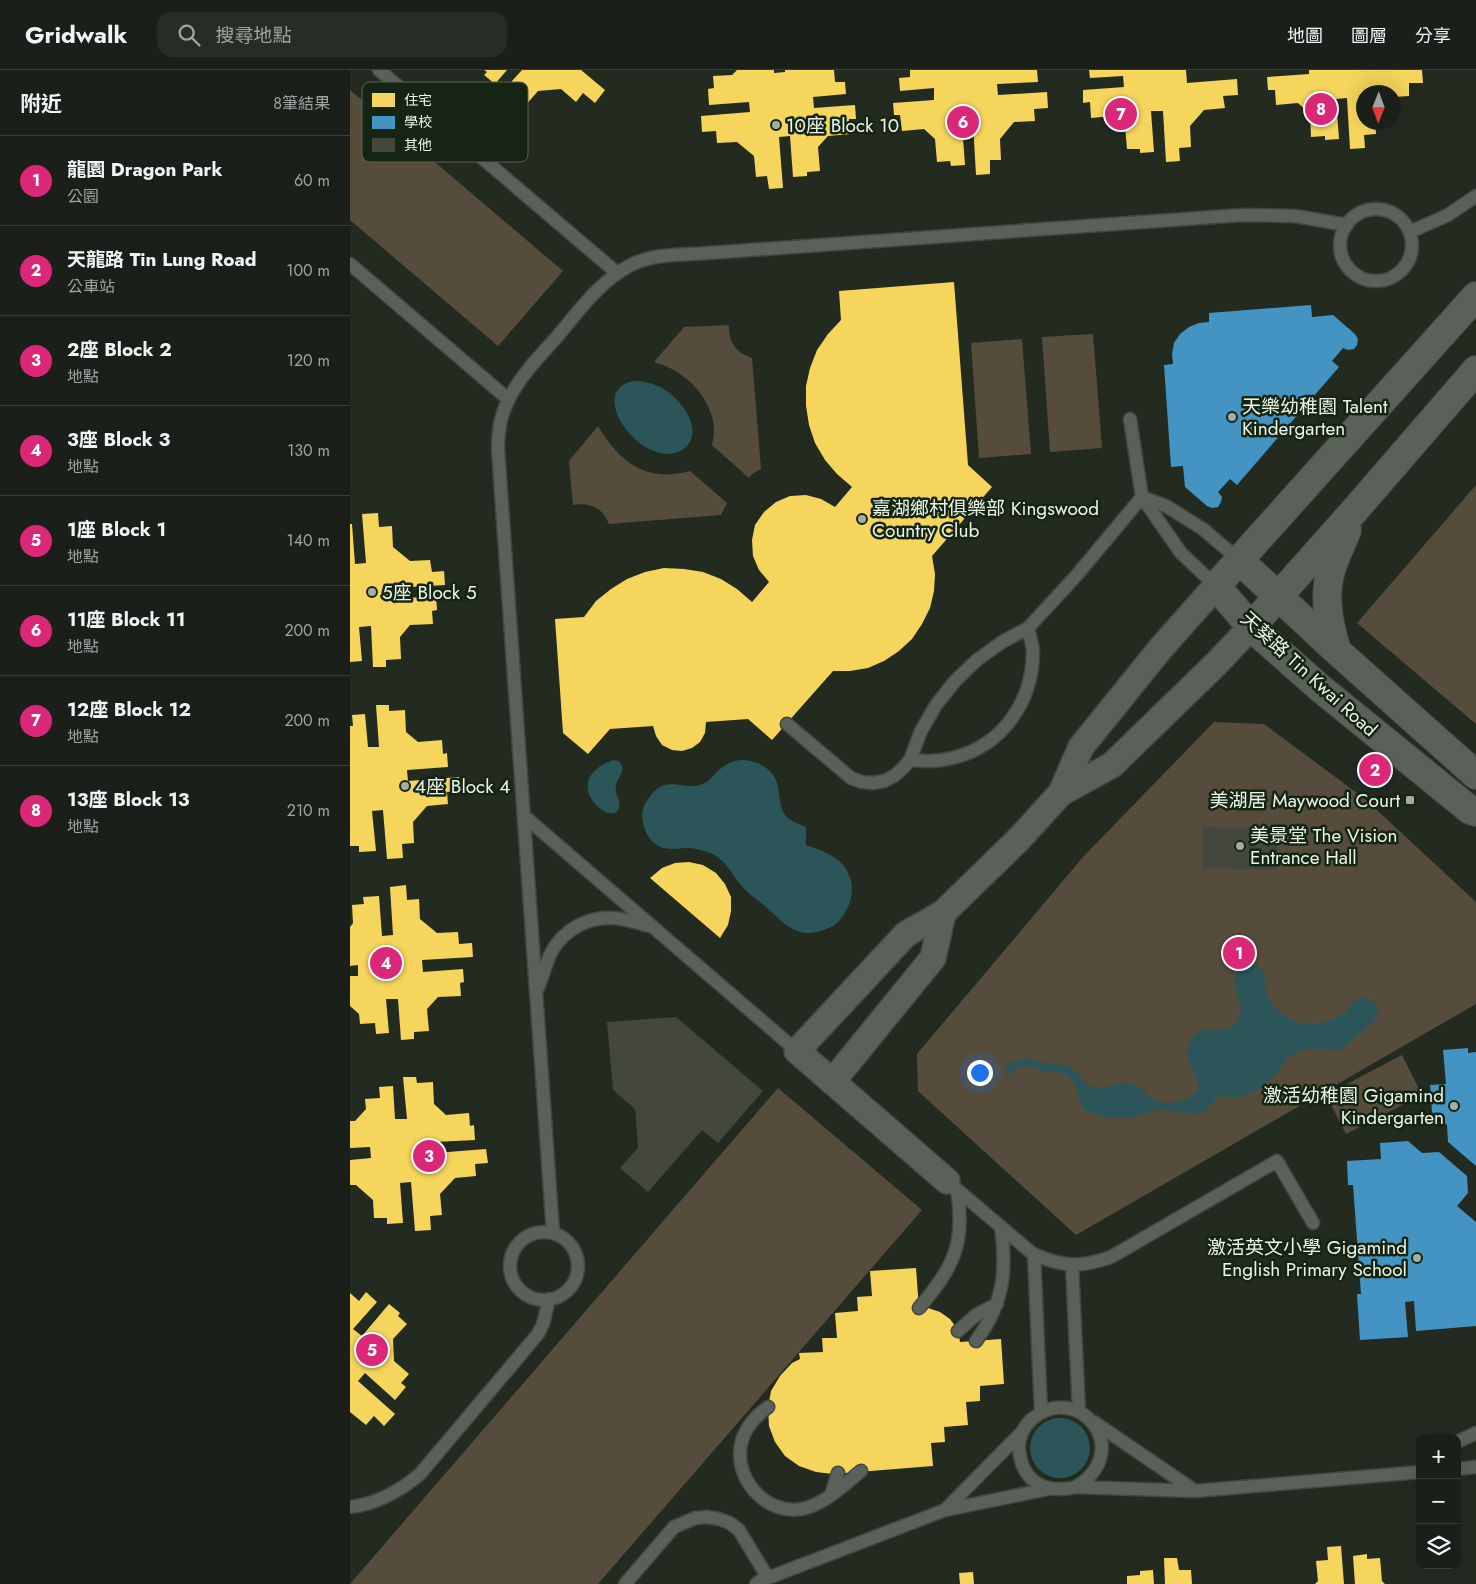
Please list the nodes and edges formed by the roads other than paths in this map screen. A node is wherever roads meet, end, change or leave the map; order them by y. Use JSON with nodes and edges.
{"nodes":[{"id":1,"x":379,"y":70,"type":"edge"},
{"id":2,"x":393,"y":82,"type":"edge"},
{"id":3,"x":487,"y":162,"type":"edge"},
{"id":4,"x":1476,"y":196,"type":"edge"},
{"id":5,"x":1347,"y":225,"type":"junction"},
{"id":6,"x":1410,"y":232,"type":"junction"},
{"id":7,"x":350,"y":264,"type":"edge"},
{"id":8,"x":617,"y":273,"type":"junction"},
{"id":9,"x":1476,"y":296,"type":"edge"},
{"id":10,"x":1476,"y":370,"type":"edge"},
{"id":11,"x":508,"y":399,"type":"junction"},
{"id":12,"x":1130,"y":418,"type":"dead end"},
{"id":13,"x":1142,"y":497,"type":"junction"},
{"id":14,"x":1355,"y":510,"type":"junction"},
{"id":15,"x":1239,"y":560,"type":"junction"},
{"id":16,"x":1216,"y":586,"type":"junction"},
{"id":17,"x":1278,"y":597,"type":"junction"},
{"id":18,"x":1251,"y":627,"type":"junction"},
{"id":19,"x":1028,"y":628,"type":"junction"},
{"id":20,"x":1337,"y":651,"type":"junction"},
{"id":21,"x":787,"y":724,"type":"dead end"},
{"id":22,"x":910,"y":760,"type":"junction"},
{"id":23,"x":1476,"y":774,"type":"edge"},
{"id":24,"x":1061,"y":793,"type":"junction"},
{"id":25,"x":1476,"y":812,"type":"edge"},
{"id":26,"x":524,"y":816,"type":"junction"},
{"id":27,"x":943,"y":913,"type":"junction"},
{"id":28,"x":652,"y":926,"type":"junction"},
{"id":29,"x":536,"y":994,"type":"junction"},
{"id":30,"x":797,"y":1051,"type":"junction"},
{"id":31,"x":832,"y":1082,"type":"junction"},
{"id":32,"x":952,"y":1186,"type":"junction"},
{"id":33,"x":1313,"y":1223,"type":"dead end"},
{"id":34,"x":1001,"y":1227,"type":"junction"},
{"id":35,"x":554,"y":1233,"type":"junction"},
{"id":36,"x":1034,"y":1254,"type":"junction"},
{"id":37,"x":1072,"y":1265,"type":"junction"},
{"id":38,"x":549,"y":1299,"type":"junction"},
{"id":39,"x":997,"y":1304,"type":"junction"},
{"id":40,"x":919,"y":1308,"type":"dead end"},
{"id":41,"x":958,"y":1331,"type":"dead end"},
{"id":42,"x":976,"y":1340,"type":"dead end"},
{"id":43,"x":768,"y":1407,"type":"dead end"},
{"id":44,"x":1041,"y":1412,"type":"junction"},
{"id":45,"x":1079,"y":1412,"type":"junction"},
{"id":46,"x":1090,"y":1420,"type":"junction"},
{"id":47,"x":1022,"y":1432,"type":"junction"},
{"id":48,"x":1476,"y":1433,"type":"edge"},
{"id":49,"x":1461,"y":1440,"type":"edge"},
{"id":50,"x":1476,"y":1467,"type":"edge"},
{"id":51,"x":1461,"y":1469,"type":"edge"},
{"id":52,"x":861,"y":1471,"type":"dead end"},
{"id":53,"x":1416,"y":1471,"type":"edge"},
{"id":54,"x":838,"y":1473,"type":"dead end"},
{"id":55,"x":1076,"y":1488,"type":"junction"},
{"id":56,"x":1048,"y":1489,"type":"junction"},
{"id":57,"x":1195,"y":1491,"type":"junction"},
{"id":58,"x":831,"y":1495,"type":"junction"},
{"id":59,"x":350,"y":1507,"type":"edge"},
{"id":60,"x":945,"y":1510,"type":"junction"},
{"id":61,"x":762,"y":1581,"type":"edge"},
{"id":62,"x":625,"y":1584,"type":"edge"}],
"edges":[{"from":1,"to":2,"type":"lane"},
{"from":3,"to":8,"type":"lane"},
{"from":4,"to":6,"type":"lane"},
{"from":5,"to":6,"type":"lane"},
{"from":5,"to":6,"type":"lane"},
{"from":5,"to":8,"type":"lane"},
{"from":7,"to":11,"type":"lane"},
{"from":8,"to":11,"type":"lane"},
{"from":9,"to":15,"type":"street"},
{"from":10,"to":14,"type":"street"},
{"from":11,"to":26,"type":"lane"},
{"from":12,"to":13,"type":"lane"},
{"from":13,"to":15,"type":"lane"},
{"from":13,"to":16,"type":"lane"},
{"from":13,"to":19,"type":"lane"},
{"from":14,"to":17,"type":"street"},
{"from":14,"to":20,"type":"street"},
{"from":15,"to":16,"type":"street"},
{"from":15,"to":17,"type":"street","name":"天葵路 Tin Kwai Road"},
{"from":16,"to":18,"type":"street","name":"天葵路 Tin Kwai Road"},
{"from":16,"to":24,"type":"street"},
{"from":17,"to":18,"type":"street"},
{"from":17,"to":20,"type":"street","name":"天葵路 Tin Kwai Road"},
{"from":18,"to":24,"type":"street"},
{"from":18,"to":25,"type":"street","name":"天葵路 Tin Kwai Road"},
{"from":19,"to":22,"type":"lane"},
{"from":19,"to":22,"type":"lane"},
{"from":20,"to":23,"type":"street","name":"天葵路 Tin Kwai Road"},
{"from":21,"to":22,"type":"lane"},
{"from":24,"to":27,"type":"street"},
{"from":26,"to":28,"type":"lane"},
{"from":26,"to":29,"type":"lane"},
{"from":27,"to":30,"type":"street"},
{"from":27,"to":31,"type":"street"},
{"from":28,"to":29,"type":"lane"},
{"from":28,"to":30,"type":"lane"},
{"from":29,"to":35,"type":"lane"},
{"from":30,"to":31,"type":"street"},
{"from":31,"to":32,"type":"street"},
{"from":32,"to":34,"type":"lane"},
{"from":32,"to":40,"type":"lane"},
{"from":33,"to":37,"type":"lane"},
{"from":34,"to":36,"type":"lane"},
{"from":34,"to":39,"type":"lane"},
{"from":35,"to":38,"type":"lane"},
{"from":35,"to":38,"type":"lane"},
{"from":36,"to":37,"type":"lane"},
{"from":36,"to":44,"type":"lane"},
{"from":37,"to":45,"type":"lane"},
{"from":38,"to":59,"type":"lane"},
{"from":39,"to":41,"type":"lane"},
{"from":39,"to":42,"type":"lane"},
{"from":43,"to":58,"type":"lane"},
{"from":44,"to":45,"type":"lane"},
{"from":44,"to":47,"type":"lane"},
{"from":45,"to":46,"type":"lane"},
{"from":46,"to":55,"type":"lane"},
{"from":46,"to":57,"type":"lane"},
{"from":47,"to":56,"type":"lane"},
{"from":47,"to":60,"type":"lane"},
{"from":48,"to":49,"type":"lane"},
{"from":50,"to":51,"type":"lane"},
{"from":52,"to":58,"type":"lane"},
{"from":53,"to":57,"type":"lane"},
{"from":54,"to":58,"type":"lane"},
{"from":55,"to":56,"type":"lane"},
{"from":55,"to":57,"type":"lane"},
{"from":56,"to":60,"type":"lane"},
{"from":60,"to":61,"type":"lane"},
{"from":61,"to":62,"type":"lane"}]}
